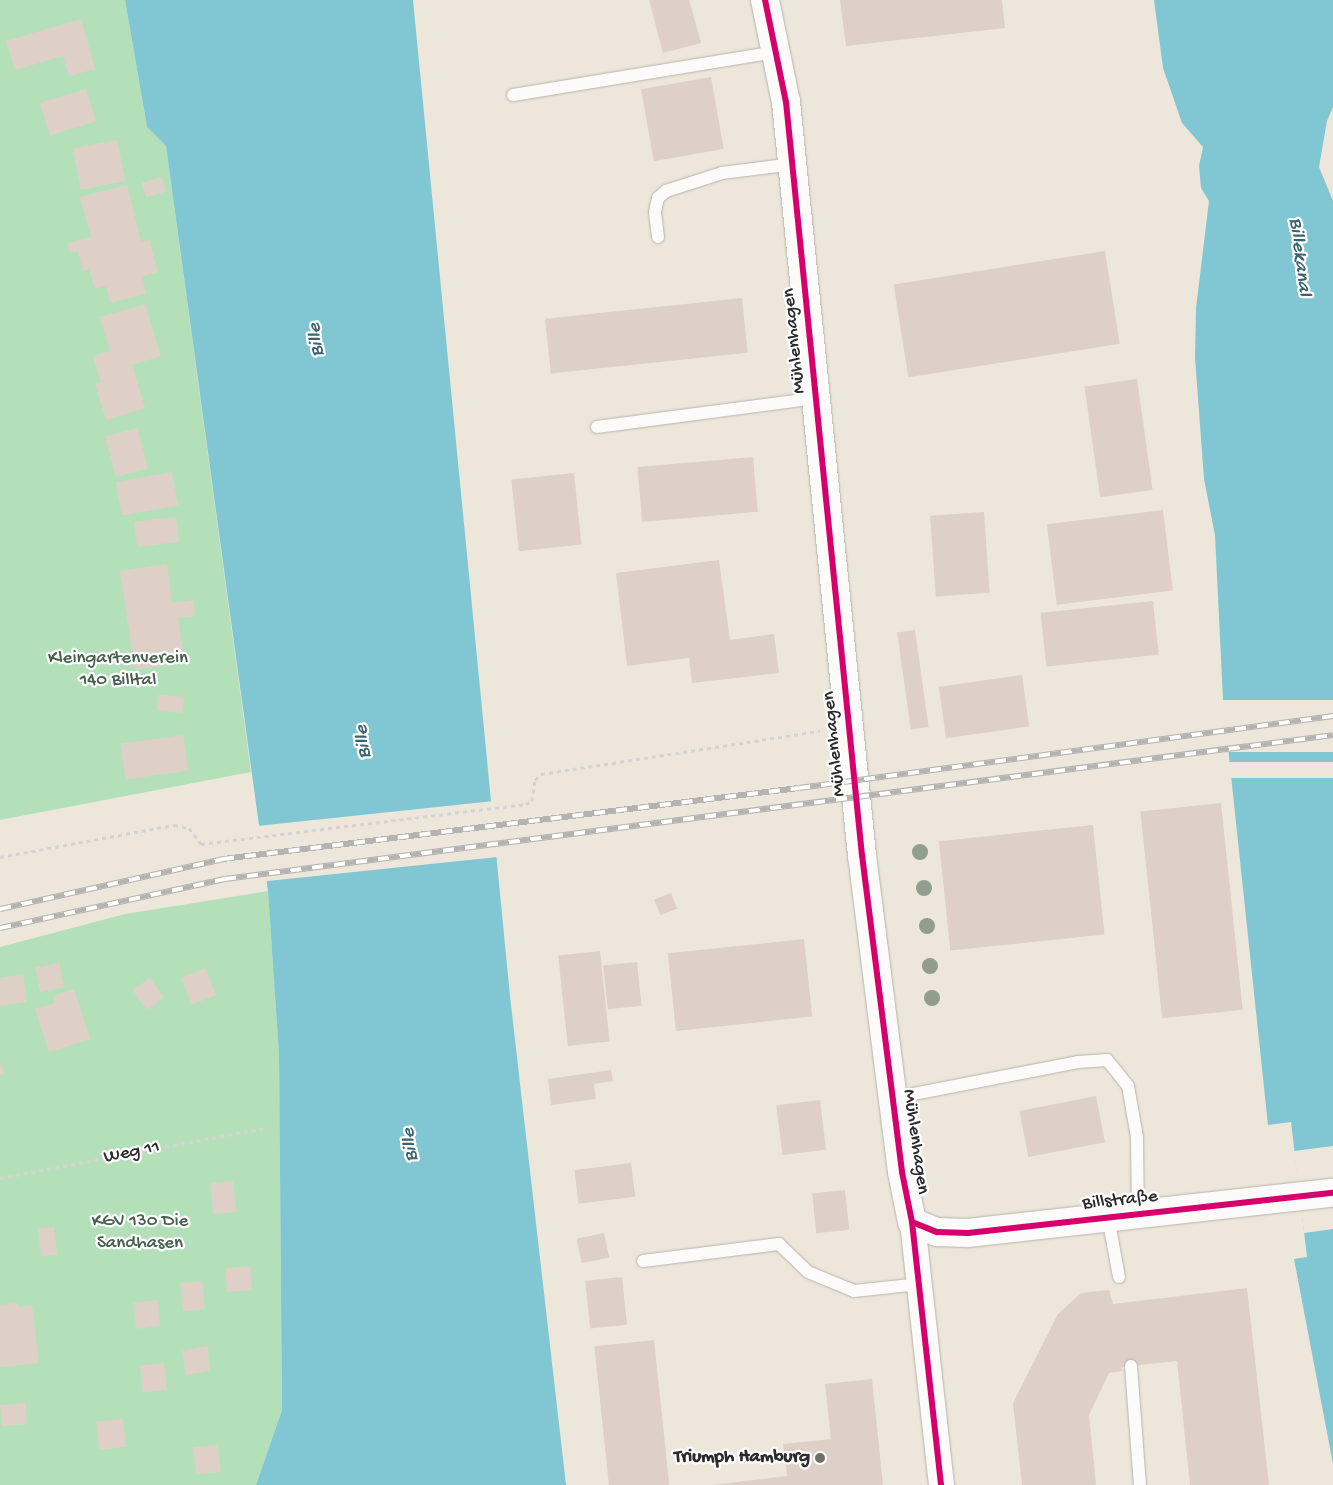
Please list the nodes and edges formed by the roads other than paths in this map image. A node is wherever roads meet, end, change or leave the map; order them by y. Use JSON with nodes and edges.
{"nodes":[{"id":1,"x":765,"y":0,"type":"edge"},
{"id":2,"x":777,"y":52,"type":"junction"},
{"id":3,"x":513,"y":95,"type":"dead end"},
{"id":4,"x":793,"y":164,"type":"junction"},
{"id":5,"x":658,"y":237,"type":"dead end"},
{"id":6,"x":816,"y":398,"type":"junction"},
{"id":7,"x":597,"y":426,"type":"dead end"},
{"id":8,"x":893,"y":1098,"type":"junction"},
{"id":9,"x":1333,"y":1193,"type":"edge"},
{"id":10,"x":1138,"y":1214,"type":"junction"},
{"id":11,"x":1108,"y":1217,"type":"junction"},
{"id":12,"x":912,"y":1222,"type":"junction"},
{"id":13,"x":643,"y":1261,"type":"dead end"},
{"id":14,"x":1119,"y":1277,"type":"dead end"},
{"id":15,"x":919,"y":1284,"type":"junction"},
{"id":16,"x":1131,"y":1366,"type":"dead end"},
{"id":17,"x":941,"y":1485,"type":"edge"},
{"id":18,"x":1140,"y":1485,"type":"edge"}],
"edges":[{"from":1,"to":2,"type":"street","name":"Mühlenhagen"},
{"from":2,"to":3,"type":"lane"},
{"from":2,"to":4,"type":"street","name":"Mühlenhagen"},
{"from":4,"to":5,"type":"lane"},
{"from":4,"to":6,"type":"street","name":"Mühlenhagen"},
{"from":6,"to":7,"type":"lane"},
{"from":6,"to":8,"type":"street","name":"Mühlenhagen"},
{"from":8,"to":10,"type":"lane"},
{"from":8,"to":12,"type":"street","name":"Mühlenhagen"},
{"from":9,"to":10,"type":"street","name":"Billstraße"},
{"from":10,"to":11,"type":"street","name":"Billstraße"},
{"from":11,"to":12,"type":"street","name":"Billstraße"},
{"from":11,"to":14,"type":"lane"},
{"from":12,"to":15,"type":"street","name":"Mühlenhagen"},
{"from":13,"to":15,"type":"lane"},
{"from":15,"to":17,"type":"street","name":"Mühlenhagen"},
{"from":16,"to":18,"type":"lane"}]}
